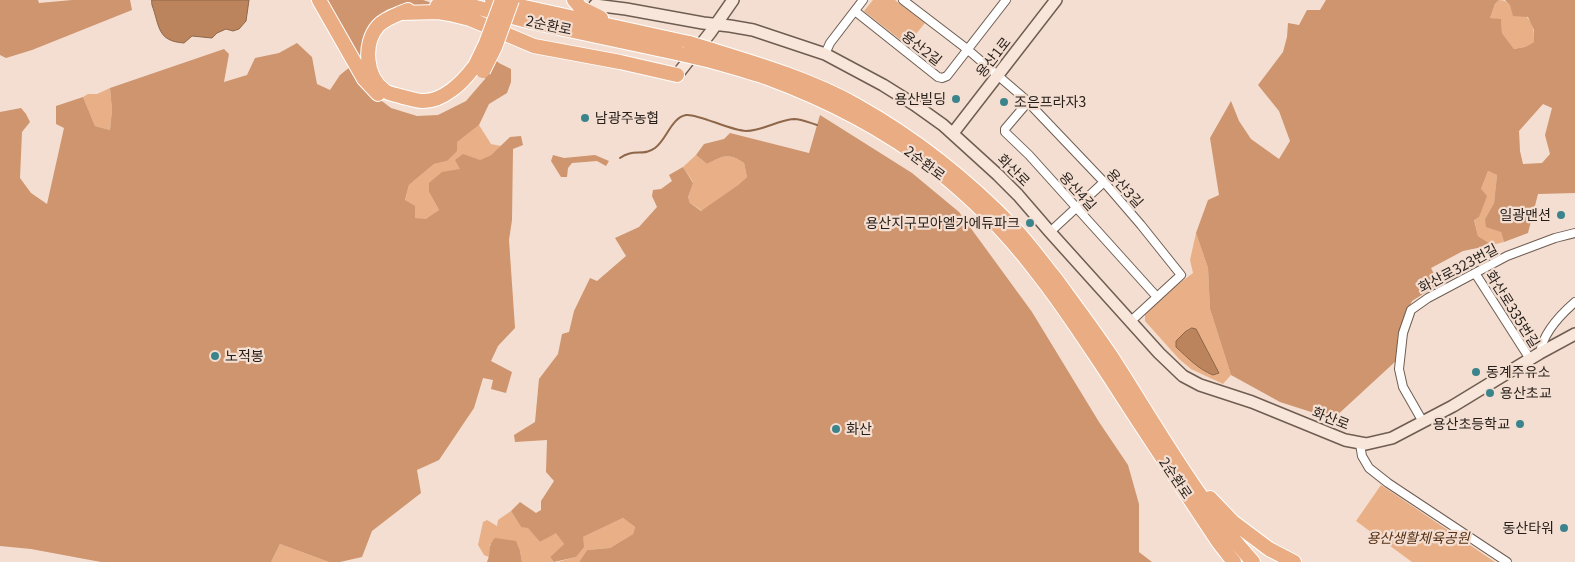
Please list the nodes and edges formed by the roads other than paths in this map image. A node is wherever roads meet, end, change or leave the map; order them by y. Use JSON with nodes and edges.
{"nodes":[{"id":1,"x":318,"y":0,"type":"edge"},
{"id":2,"x":450,"y":0,"type":"edge"},
{"id":3,"x":492,"y":0,"type":"edge"},
{"id":4,"x":502,"y":0,"type":"edge"},
{"id":5,"x":512,"y":0,"type":"edge"},
{"id":6,"x":574,"y":0,"type":"edge"},
{"id":7,"x":733,"y":0,"type":"edge"},
{"id":8,"x":863,"y":0,"type":"edge"},
{"id":9,"x":903,"y":0,"type":"edge"},
{"id":10,"x":1006,"y":0,"type":"edge"},
{"id":11,"x":1056,"y":0,"type":"edge"},
{"id":12,"x":466,"y":5,"type":"junction"},
{"id":13,"x":594,"y":5,"type":"dead end"},
{"id":14,"x":854,"y":11,"type":"junction"},
{"id":15,"x":400,"y":13,"type":"junction"},
{"id":16,"x":716,"y":24,"type":"junction"},
{"id":17,"x":666,"y":39,"type":"junction"},
{"id":18,"x":685,"y":49,"type":"junction"},
{"id":19,"x":967,"y":49,"type":"junction"},
{"id":20,"x":825,"y":54,"type":"junction"},
{"id":21,"x":711,"y":55,"type":"junction"},
{"id":22,"x":479,"y":69,"type":"junction"},
{"id":23,"x":998,"y":74,"type":"junction"},
{"id":24,"x":677,"y":76,"type":"joint"},
{"id":25,"x":1028,"y":102,"type":"junction"},
{"id":26,"x":953,"y":133,"type":"junction"},
{"id":27,"x":1104,"y":182,"type":"junction"},
{"id":28,"x":1076,"y":208,"type":"junction"},
{"id":29,"x":1050,"y":232,"type":"junction"},
{"id":30,"x":1575,"y":233,"type":"edge"},
{"id":31,"x":1475,"y":273,"type":"junction"},
{"id":32,"x":1157,"y":297,"type":"junction"},
{"id":33,"x":1575,"y":302,"type":"edge"},
{"id":34,"x":1131,"y":322,"type":"junction"},
{"id":35,"x":1575,"y":334,"type":"edge"},
{"id":36,"x":1535,"y":356,"type":"junction"},
{"id":37,"x":1423,"y":422,"type":"junction"},
{"id":38,"x":1360,"y":444,"type":"junction"},
{"id":39,"x":1193,"y":484,"type":"junction"},
{"id":40,"x":1234,"y":562,"type":"edge"},
{"id":41,"x":1253,"y":562,"type":"edge"},
{"id":42,"x":1294,"y":562,"type":"edge"},
{"id":43,"x":1507,"y":562,"type":"edge"}],
"edges":[{"from":1,"to":22,"type":"highway"},
{"from":2,"to":12,"type":"highway","name":"2순환로"},
{"from":3,"to":17,"type":"highway","name":"2순환로"},
{"from":4,"to":22,"type":"highway","bridge":true},
{"from":5,"to":22,"type":"highway","bridge":true},
{"from":6,"to":17,"type":"highway"},
{"from":7,"to":16,"type":"main road"},
{"from":8,"to":14,"type":"street"},
{"from":9,"to":19,"type":"street","name":"용산3길"},
{"from":10,"to":19,"type":"street","name":"용산2길"},
{"from":11,"to":23,"type":"main road","name":"용산1로"},
{"from":12,"to":15,"type":"highway"},
{"from":12,"to":18,"type":"highway","name":"2순환로"},
{"from":13,"to":16,"type":"main road","name":"화산로"},
{"from":14,"to":19,"type":"street","name":"용산2길"},
{"from":14,"to":20,"type":"street"},
{"from":15,"to":22,"type":"highway"},
{"from":15,"to":24,"type":"highway"},
{"from":16,"to":20,"type":"main road","name":"화산로"},
{"from":16,"to":24,"type":"main road"},
{"from":17,"to":18,"type":"highway","name":"2순환로"},
{"from":18,"to":21,"type":"highway","name":"2순환로","bridge":true},
{"from":19,"to":23,"type":"street","name":"용산3길"},
{"from":20,"to":26,"type":"main road","name":"화산로"},
{"from":21,"to":39,"type":"highway","name":"2순환로"},
{"from":21,"to":40,"type":"highway","name":"2순환로"},
{"from":23,"to":25,"type":"street","name":"용산3길"},
{"from":23,"to":26,"type":"main road","name":"용산1로"},
{"from":25,"to":27,"type":"street","name":"용산3길"},
{"from":25,"to":28,"type":"street","name":"용산4길"},
{"from":26,"to":29,"type":"main road","name":"화산로"},
{"from":27,"to":28,"type":"street"},
{"from":27,"to":32,"type":"street","name":"용산3길"},
{"from":28,"to":29,"type":"street"},
{"from":28,"to":32,"type":"street","name":"용산4길"},
{"from":29,"to":34,"type":"main road","name":"화산로"},
{"from":30,"to":31,"type":"street","name":"화산로323번길"},
{"from":31,"to":36,"type":"street","name":"화산로335번길"},
{"from":31,"to":37,"type":"street","name":"화산로323번길"},
{"from":32,"to":34,"type":"street","name":"용산3길"},
{"from":33,"to":36,"type":"street"},
{"from":34,"to":38,"type":"main road","name":"화산로"},
{"from":35,"to":36,"type":"main road","name":"화산로"},
{"from":36,"to":37,"type":"main road","name":"화산로"},
{"from":37,"to":38,"type":"main road","name":"화산로"},
{"from":38,"to":43,"type":"street","name":"화산로"},
{"from":39,"to":41,"type":"highway","name":"2순환로"},
{"from":39,"to":42,"type":"highway"}]}
